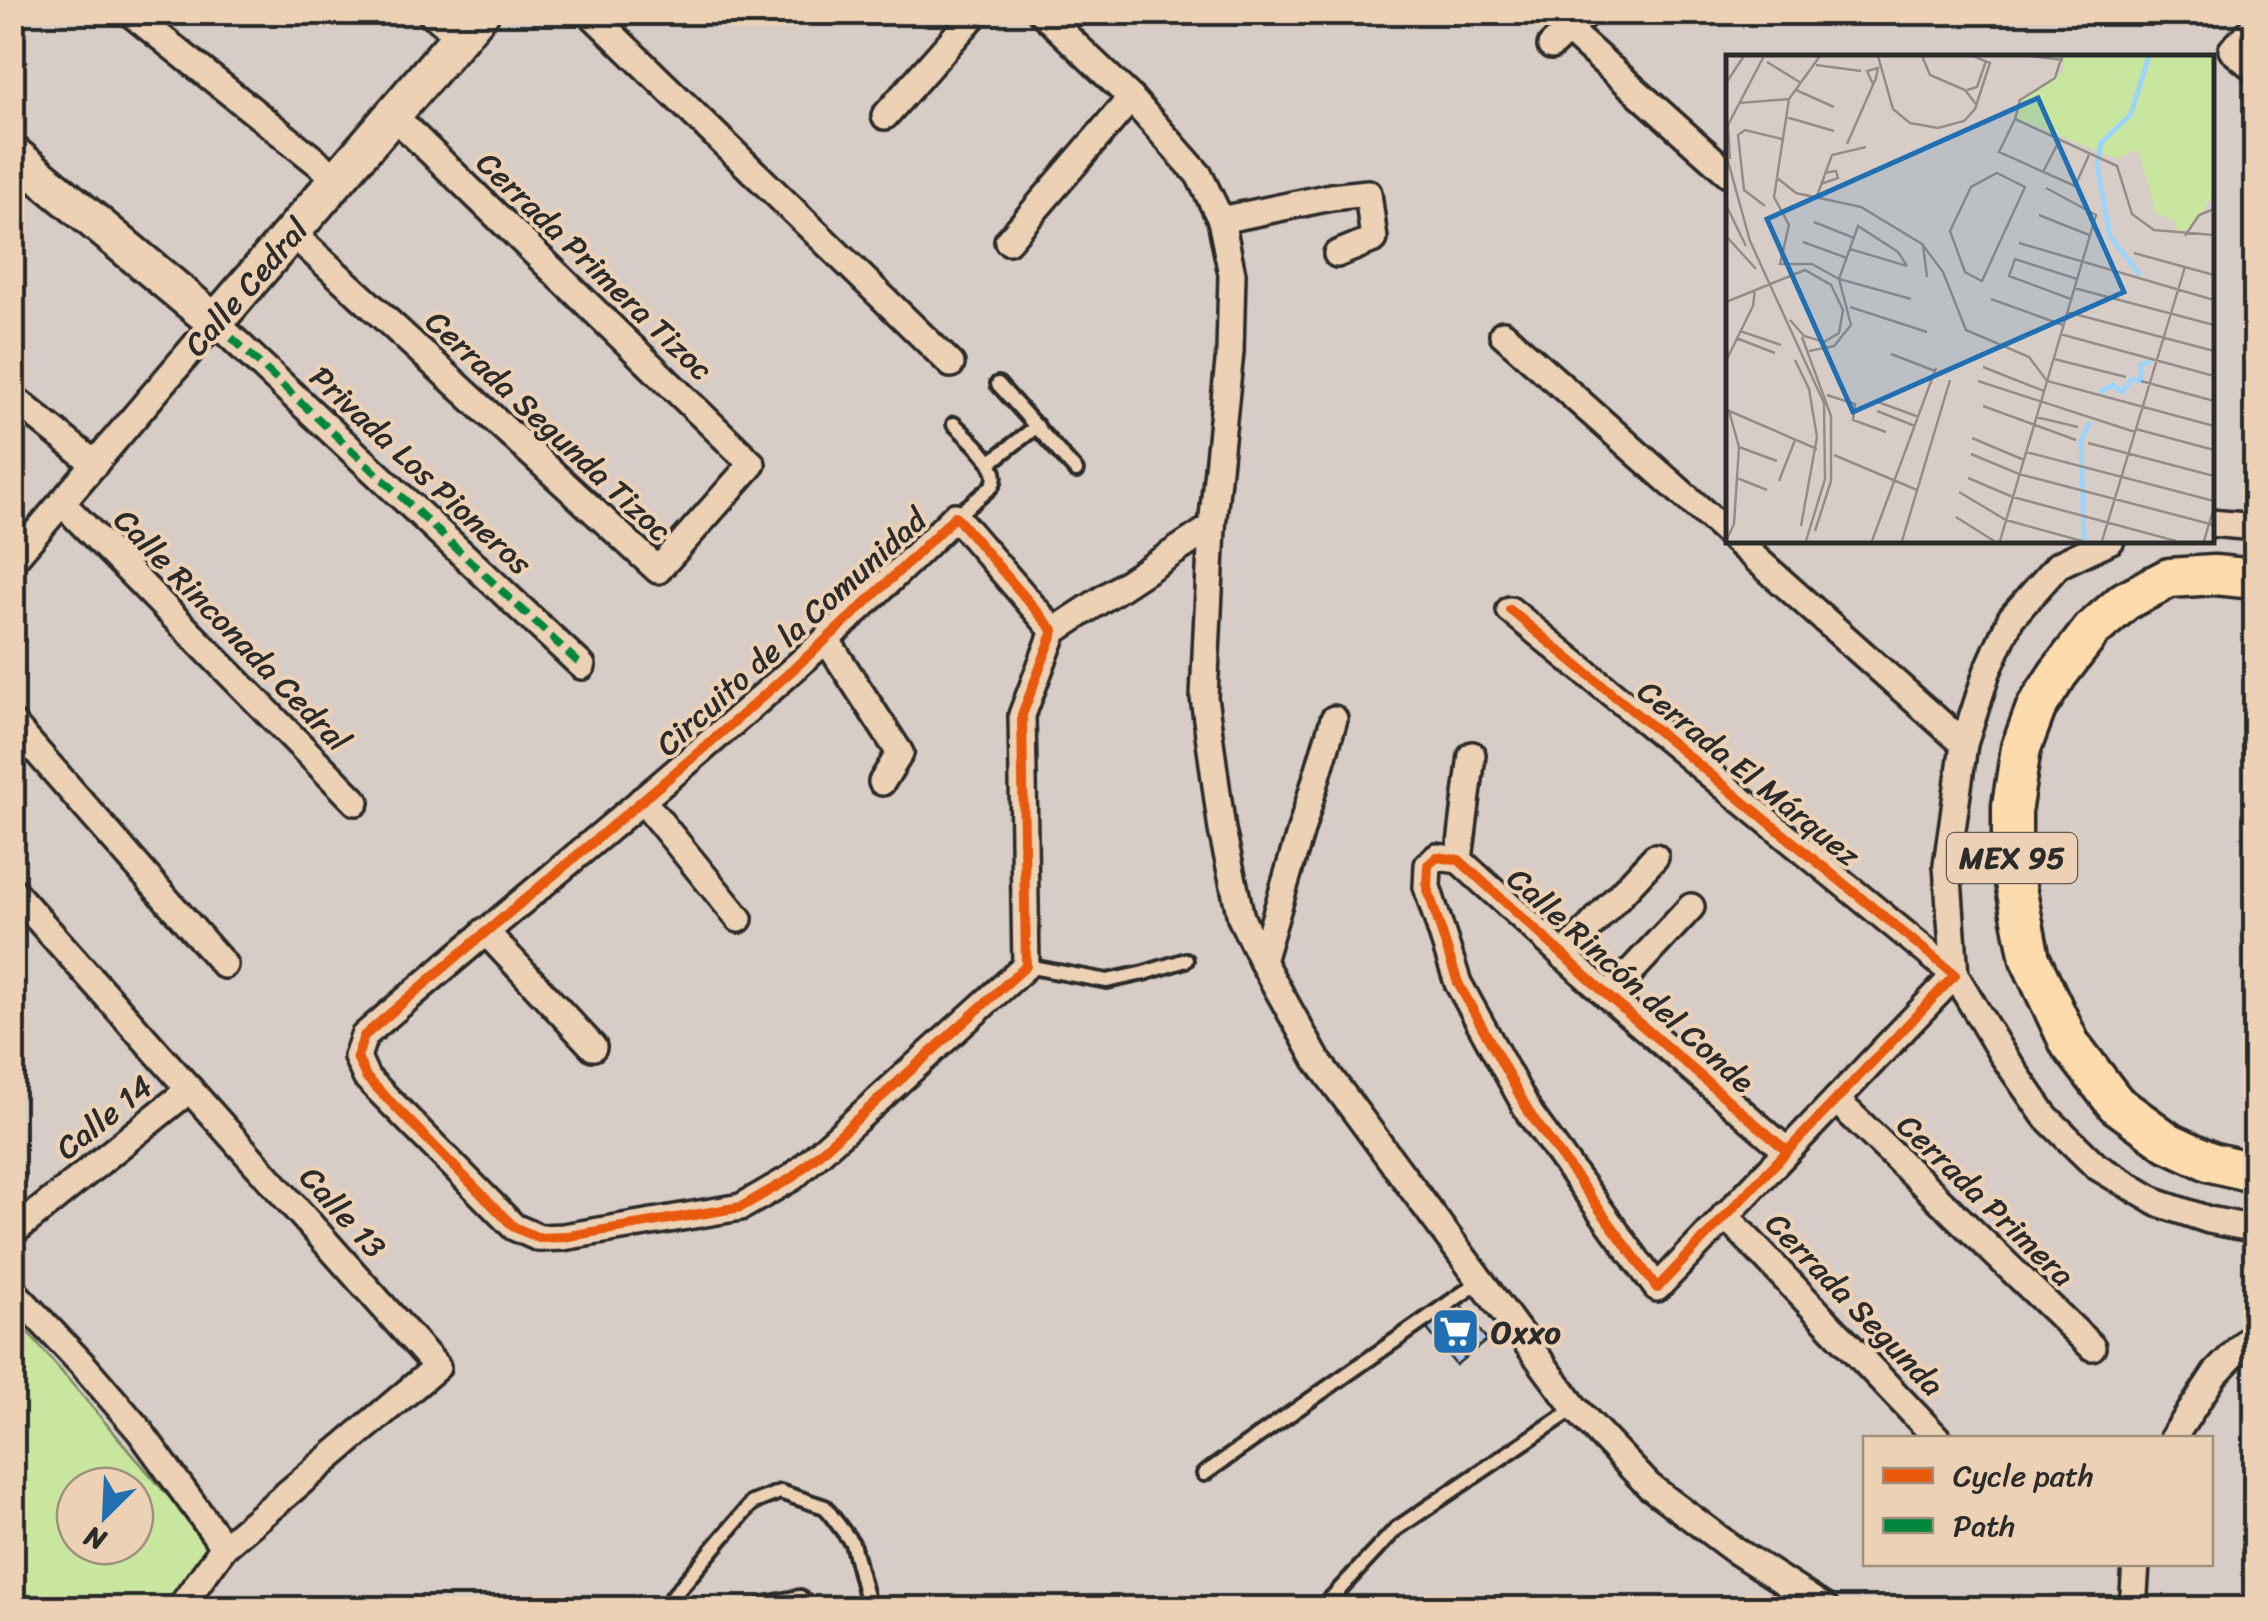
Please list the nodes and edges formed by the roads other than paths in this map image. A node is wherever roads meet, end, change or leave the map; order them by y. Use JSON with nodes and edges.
{"nodes":[{"id":1,"x":129,"y":12,"type":"edge"},
{"id":2,"x":430,"y":12,"type":"edge"},
{"id":3,"x":588,"y":12,"type":"edge"},
{"id":4,"x":977,"y":12,"type":"edge"},
{"id":5,"x":1041,"y":12,"type":"edge"},
{"id":6,"x":470,"y":25,"type":"edge"},
{"id":7,"x":2256,"y":25,"type":"edge"},
{"id":8,"x":1569,"y":30,"type":"edge"},
{"id":9,"x":2256,"y":70,"type":"edge"},
{"id":10,"x":1132,"y":98,"type":"junction"},
{"id":11,"x":393,"y":115,"type":"junction"},
{"id":12,"x":885,"y":116,"type":"dead end"},
{"id":13,"x":12,"y":153,"type":"edge"},
{"id":14,"x":1726,"y":172,"type":"edge"},
{"id":15,"x":338,"y":179,"type":"junction"},
{"id":16,"x":1221,"y":220,"type":"junction"},
{"id":17,"x":292,"y":234,"type":"junction"},
{"id":18,"x":1008,"y":241,"type":"dead end"},
{"id":19,"x":1337,"y":254,"type":"dead end"},
{"id":20,"x":215,"y":322,"type":"junction"},
{"id":21,"x":1503,"y":334,"type":"dead end"},
{"id":22,"x":951,"y":364,"type":"dead end"},
{"id":23,"x":998,"y":384,"type":"dead end"},
{"id":24,"x":12,"y":397,"type":"edge"},
{"id":25,"x":954,"y":424,"type":"dead end"},
{"id":26,"x":1037,"y":426,"type":"junction"},
{"id":27,"x":991,"y":462,"type":"junction"},
{"id":28,"x":96,"y":464,"type":"junction"},
{"id":29,"x":752,"y":464,"type":"joint"},
{"id":30,"x":1076,"y":471,"type":"dead end"},
{"id":31,"x":63,"y":504,"type":"junction"},
{"id":32,"x":955,"y":516,"type":"junction"},
{"id":33,"x":2213,"y":523,"type":"edge"},
{"id":34,"x":2256,"y":527,"type":"edge"},
{"id":35,"x":1212,"y":528,"type":"junction"},
{"id":36,"x":1726,"y":532,"type":"edge"},
{"id":37,"x":1737,"y":542,"type":"edge"},
{"id":38,"x":2107,"y":542,"type":"edge"},
{"id":39,"x":12,"y":561,"type":"edge"},
{"id":40,"x":2256,"y":579,"type":"edge"},
{"id":41,"x":1510,"y":610,"type":"dead end"},
{"id":42,"x":1054,"y":631,"type":"junction"},
{"id":43,"x":826,"y":639,"type":"junction"},
{"id":44,"x":582,"y":666,"type":"dead end"},
{"id":45,"x":1334,"y":720,"type":"dead end"},
{"id":46,"x":12,"y":723,"type":"edge"},
{"id":47,"x":1964,"y":744,"type":"junction"},
{"id":48,"x":1472,"y":755,"type":"dead end"},
{"id":49,"x":882,"y":782,"type":"dead end"},
{"id":50,"x":642,"y":800,"type":"junction"},
{"id":51,"x":356,"y":802,"type":"dead end"},
{"id":52,"x":1654,"y":857,"type":"dead end"},
{"id":53,"x":1448,"y":859,"type":"junction"},
{"id":54,"x":13,"y":893,"type":"edge"},
{"id":55,"x":1691,"y":908,"type":"dead end"},
{"id":56,"x":739,"y":919,"type":"dead end"},
{"id":57,"x":485,"y":931,"type":"junction"},
{"id":58,"x":1563,"y":956,"type":"junction"},
{"id":59,"x":1186,"y":960,"type":"dead end"},
{"id":60,"x":1262,"y":961,"type":"junction"},
{"id":61,"x":224,"y":965,"type":"dead end"},
{"id":62,"x":1026,"y":966,"type":"junction"},
{"id":63,"x":1955,"y":975,"type":"junction"},
{"id":64,"x":1608,"y":996,"type":"junction"},
{"id":65,"x":594,"y":1047,"type":"dead end"},
{"id":66,"x":190,"y":1089,"type":"junction"},
{"id":67,"x":1836,"y":1100,"type":"junction"},
{"id":68,"x":1788,"y":1151,"type":"junction"},
{"id":69,"x":2256,"y":1173,"type":"edge"},
{"id":70,"x":1725,"y":1215,"type":"junction"},
{"id":71,"x":2256,"y":1229,"type":"edge"},
{"id":72,"x":12,"y":1234,"type":"edge"},
{"id":73,"x":1482,"y":1280,"type":"junction"},
{"id":74,"x":12,"y":1290,"type":"edge"},
{"id":75,"x":2256,"y":1331,"type":"edge"},
{"id":76,"x":2092,"y":1347,"type":"dead end"},
{"id":77,"x":1575,"y":1408,"type":"junction"},
{"id":78,"x":1935,"y":1436,"type":"edge"},
{"id":79,"x":2173,"y":1436,"type":"edge"},
{"id":80,"x":1204,"y":1474,"type":"dead end"},
{"id":81,"x":224,"y":1548,"type":"junction"},
{"id":82,"x":2136,"y":1566,"type":"edge"},
{"id":83,"x":180,"y":1608,"type":"edge"},
{"id":84,"x":663,"y":1608,"type":"edge"},
{"id":85,"x":759,"y":1608,"type":"edge"},
{"id":86,"x":809,"y":1608,"type":"edge"},
{"id":87,"x":869,"y":1608,"type":"edge"},
{"id":88,"x":1322,"y":1608,"type":"edge"},
{"id":89,"x":1825,"y":1608,"type":"edge"},
{"id":90,"x":2133,"y":1608,"type":"edge"}],
"edges":[{"from":1,"to":15,"type":"street"},
{"from":2,"to":6,"type":"street"},
{"from":3,"to":22,"type":"street"},
{"from":4,"to":12,"type":"street"},
{"from":5,"to":10,"type":"street"},
{"from":6,"to":11,"type":"street","name":"Calle Cedral"},
{"from":7,"to":9,"type":"street"},
{"from":8,"to":14,"type":"street"},
{"from":10,"to":16,"type":"street"},
{"from":10,"to":18,"type":"street"},
{"from":11,"to":15,"type":"street","name":"Calle Cedral"},
{"from":11,"to":29,"type":"street","name":"Cerrada Primera Tizoc"},
{"from":13,"to":20,"type":"street"},
{"from":15,"to":17,"type":"street","name":"Calle Cedral"},
{"from":16,"to":19,"type":"street"},
{"from":16,"to":35,"type":"street"},
{"from":17,"to":20,"type":"street","name":"Calle Cedral"},
{"from":17,"to":29,"type":"street","name":"Cerrada Segunda Tizoc"},
{"from":20,"to":28,"type":"street","name":"Calle Cedral"},
{"from":20,"to":44,"type":"street","name":"Privada Los Pioneros"},
{"from":21,"to":36,"type":"street"},
{"from":23,"to":26,"type":"lane"},
{"from":24,"to":28,"type":"street"},
{"from":25,"to":27,"type":"lane"},
{"from":26,"to":27,"type":"lane"},
{"from":26,"to":30,"type":"lane"},
{"from":27,"to":32,"type":"lane"},
{"from":28,"to":31,"type":"street","name":"Calle Cedral"},
{"from":31,"to":39,"type":"street","name":"Calle Cedral"},
{"from":31,"to":51,"type":"street","name":"Calle Rinconada Cedral"},
{"from":32,"to":42,"type":"street","name":"Circuito de la Comunidad"},
{"from":32,"to":43,"type":"street","name":"Circuito de la Comunidad"},
{"from":33,"to":34,"type":"street"},
{"from":35,"to":42,"type":"street"},
{"from":35,"to":60,"type":"street"},
{"from":37,"to":47,"type":"street"},
{"from":38,"to":47,"type":"street"},
{"from":40,"to":69,"type":"main road","number":"MEX 95"},
{"from":41,"to":63,"type":"street","name":"Cerrada El Márquez"},
{"from":42,"to":62,"type":"street"},
{"from":43,"to":49,"type":"street"},
{"from":43,"to":50,"type":"street","name":"Circuito de la Comunidad"},
{"from":45,"to":60,"type":"street"},
{"from":46,"to":61,"type":"street"},
{"from":47,"to":63,"type":"street"},
{"from":48,"to":53,"type":"street"},
{"from":50,"to":56,"type":"street"},
{"from":50,"to":57,"type":"street","name":"Circuito de la Comunidad"},
{"from":52,"to":58,"type":"street"},
{"from":53,"to":58,"type":"street","name":"Calle Rincón del Conde"},
{"from":53,"to":70,"type":"street"},
{"from":54,"to":66,"type":"street","name":"Calle 13"},
{"from":55,"to":64,"type":"street"},
{"from":57,"to":62,"type":"street","name":"Circuito de la Comunidad"},
{"from":57,"to":65,"type":"street"},
{"from":58,"to":64,"type":"street","name":"Calle Rincón del Conde"},
{"from":59,"to":62,"type":"lane"},
{"from":60,"to":73,"type":"street"},
{"from":63,"to":67,"type":"street"},
{"from":63,"to":71,"type":"street"},
{"from":64,"to":68,"type":"street","name":"Calle Rincón del Conde"},
{"from":66,"to":72,"type":"street","name":"Calle 14"},
{"from":66,"to":81,"type":"street","name":"Calle 13"},
{"from":67,"to":68,"type":"street"},
{"from":67,"to":76,"type":"street","name":"Cerrada Primera"},
{"from":68,"to":70,"type":"street"},
{"from":70,"to":78,"type":"street","name":"Cerrada Segunda"},
{"from":73,"to":77,"type":"street"},
{"from":73,"to":80,"type":"lane"},
{"from":74,"to":81,"type":"street"},
{"from":75,"to":79,"type":"street"},
{"from":77,"to":88,"type":"lane"},
{"from":77,"to":89,"type":"street"},
{"from":81,"to":83,"type":"street"},
{"from":82,"to":90,"type":"street"},
{"from":84,"to":87,"type":"lane"},
{"from":85,"to":86,"type":"lane"}]}
